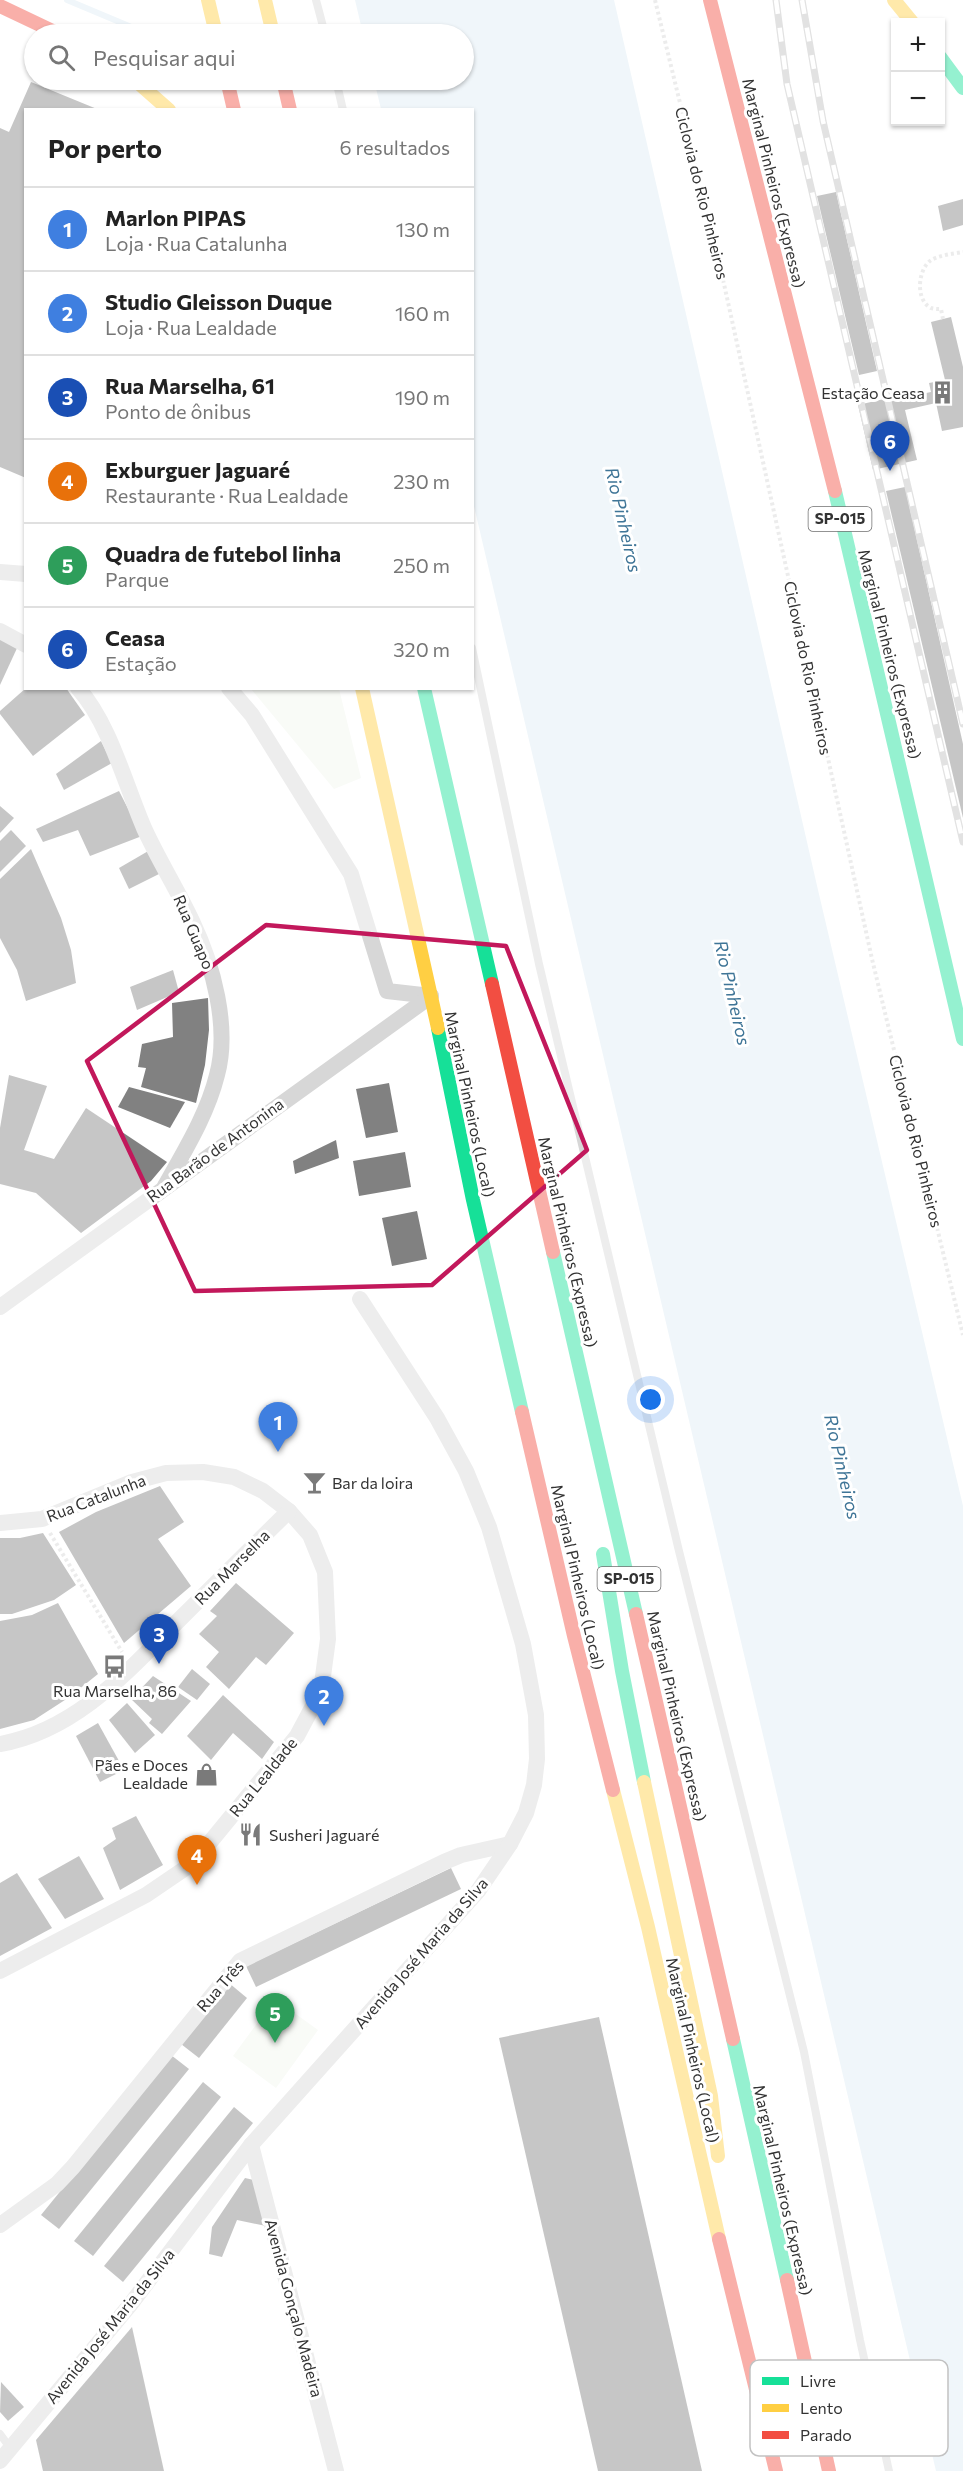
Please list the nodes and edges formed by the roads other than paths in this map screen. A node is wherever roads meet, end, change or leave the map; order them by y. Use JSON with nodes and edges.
{"nodes":[{"id":1,"x":208,"y":0,"type":"edge"},
{"id":2,"x":265,"y":0,"type":"edge"},
{"id":3,"x":316,"y":0,"type":"edge"},
{"id":4,"x":710,"y":0,"type":"edge"},
{"id":5,"x":894,"y":0,"type":"edge"},
{"id":6,"x":0,"y":6,"type":"edge"},
{"id":7,"x":909,"y":18,"type":"edge"},
{"id":8,"x":38,"y":24,"type":"edge"},
{"id":9,"x":214,"y":24,"type":"edge"},
{"id":10,"x":271,"y":24,"type":"edge"},
{"id":11,"x":322,"y":24,"type":"edge"},
{"id":12,"x":945,"y":64,"type":"edge"},
{"id":13,"x":963,"y":88,"type":"edge"},
{"id":14,"x":147,"y":90,"type":"edge"},
{"id":15,"x":229,"y":90,"type":"edge"},
{"id":16,"x":285,"y":90,"type":"edge"},
{"id":17,"x":338,"y":90,"type":"edge"},
{"id":18,"x":168,"y":108,"type":"edge"},
{"id":19,"x":234,"y":108,"type":"edge"},
{"id":20,"x":290,"y":108,"type":"edge"},
{"id":21,"x":343,"y":108,"type":"edge"},
{"id":22,"x":0,"y":572,"type":"edge"},
{"id":23,"x":24,"y":574,"type":"edge"},
{"id":24,"x":0,"y":631,"type":"edge"},
{"id":25,"x":24,"y":644,"type":"edge"},
{"id":26,"x":474,"y":657,"type":"edge"},
{"id":27,"x":79,"y":690,"type":"edge"},
{"id":28,"x":231,"y":690,"type":"edge"},
{"id":29,"x":362,"y":690,"type":"edge"},
{"id":30,"x":424,"y":690,"type":"edge"},
{"id":31,"x":431,"y":996,"type":"junction"},
{"id":32,"x":963,"y":1039,"type":"edge"},
{"id":33,"x":165,"y":1186,"type":"junction"},
{"id":34,"x":360,"y":1299,"type":"dead end"},
{"id":35,"x":0,"y":1307,"type":"edge"},
{"id":36,"x":587,"y":1395,"type":"junction"},
{"id":37,"x":596,"y":1497,"type":"dead end"},
{"id":38,"x":289,"y":1511,"type":"junction"},
{"id":39,"x":0,"y":1523,"type":"edge"},
{"id":40,"x":601,"y":1541,"type":"dead end"},
{"id":41,"x":0,"y":1744,"type":"edge"},
{"id":42,"x":510,"y":1844,"type":"junction"},
{"id":43,"x":0,"y":1971,"type":"edge"},
{"id":44,"x":251,"y":2145,"type":"junction"},
{"id":45,"x":0,"y":2225,"type":"edge"},
{"id":46,"x":718,"y":2234,"type":"junction"},
{"id":47,"x":804,"y":2360,"type":"edge"},
{"id":48,"x":864,"y":2360,"type":"edge"},
{"id":49,"x":750,"y":2365,"type":"edge"},
{"id":50,"x":0,"y":2434,"type":"edge"},
{"id":51,"x":6,"y":2455,"type":"edge"},
{"id":52,"x":772,"y":2456,"type":"edge"},
{"id":53,"x":826,"y":2456,"type":"edge"},
{"id":54,"x":885,"y":2456,"type":"edge"},
{"id":55,"x":336,"y":2471,"type":"edge"},
{"id":56,"x":776,"y":2471,"type":"edge"},
{"id":57,"x":829,"y":2471,"type":"edge"},
{"id":58,"x":888,"y":2471,"type":"edge"}],
"edges":[{"from":1,"to":9,"type":"main road"},
{"from":2,"to":10,"type":"main road"},
{"from":3,"to":11,"type":"lane"},
{"from":4,"to":32,"type":"main road","name":"Marginal Pinheiros (Expressa)","number":"SP-015"},
{"from":5,"to":7,"type":"main road"},
{"from":6,"to":8,"type":"main road"},
{"from":12,"to":13,"type":"main road"},
{"from":14,"to":18,"type":"main road"},
{"from":15,"to":19,"type":"main road"},
{"from":16,"to":20,"type":"main road"},
{"from":17,"to":21,"type":"lane"},
{"from":22,"to":23,"type":"street"},
{"from":24,"to":25,"type":"street"},
{"from":26,"to":48,"type":"lane"},
{"from":27,"to":33,"type":"street","name":"Rua Guapo"},
{"from":28,"to":31,"type":"street"},
{"from":29,"to":31,"type":"main road","name":"Marginal Pinheiros (Local)"},
{"from":30,"to":36,"type":"main road","name":"Marginal Pinheiros (Expressa)","number":"SP-015"},
{"from":31,"to":33,"type":"street","name":"Rua Barão de Antonina"},
{"from":31,"to":46,"type":"main road","name":"Marginal Pinheiros (Local)"},
{"from":33,"to":35,"type":"street","name":"Rua Barão de Antonina"},
{"from":34,"to":42,"type":"street","name":"Avenida José Maria da Silva"},
{"from":36,"to":37,"type":"main road"},
{"from":36,"to":47,"type":"main road","name":"Marginal Pinheiros (Expressa)","number":"SP-015"},
{"from":38,"to":39,"type":"street","name":"Rua Catalunha"},
{"from":38,"to":41,"type":"street","name":"Rua Marselha"},
{"from":38,"to":43,"type":"street","name":"Rua Lealdade"},
{"from":40,"to":46,"type":"main road"},
{"from":42,"to":44,"type":"street","name":"Avenida José Maria da Silva"},
{"from":42,"to":45,"type":"street","name":"Rua Três"},
{"from":44,"to":51,"type":"street","name":"Avenida José Maria da Silva"},
{"from":44,"to":55,"type":"street","name":"Avenida Gonçalo Madeira"},
{"from":46,"to":49,"type":"main road","name":"Marginal Pinheiros (Local)"},
{"from":50,"to":51,"type":"lane"},
{"from":52,"to":56,"type":"main road","name":"Marginal Pinheiros (Local)"},
{"from":53,"to":57,"type":"main road","name":"Marginal Pinheiros (Expressa)","number":"SP-015"},
{"from":54,"to":58,"type":"lane"}]}
